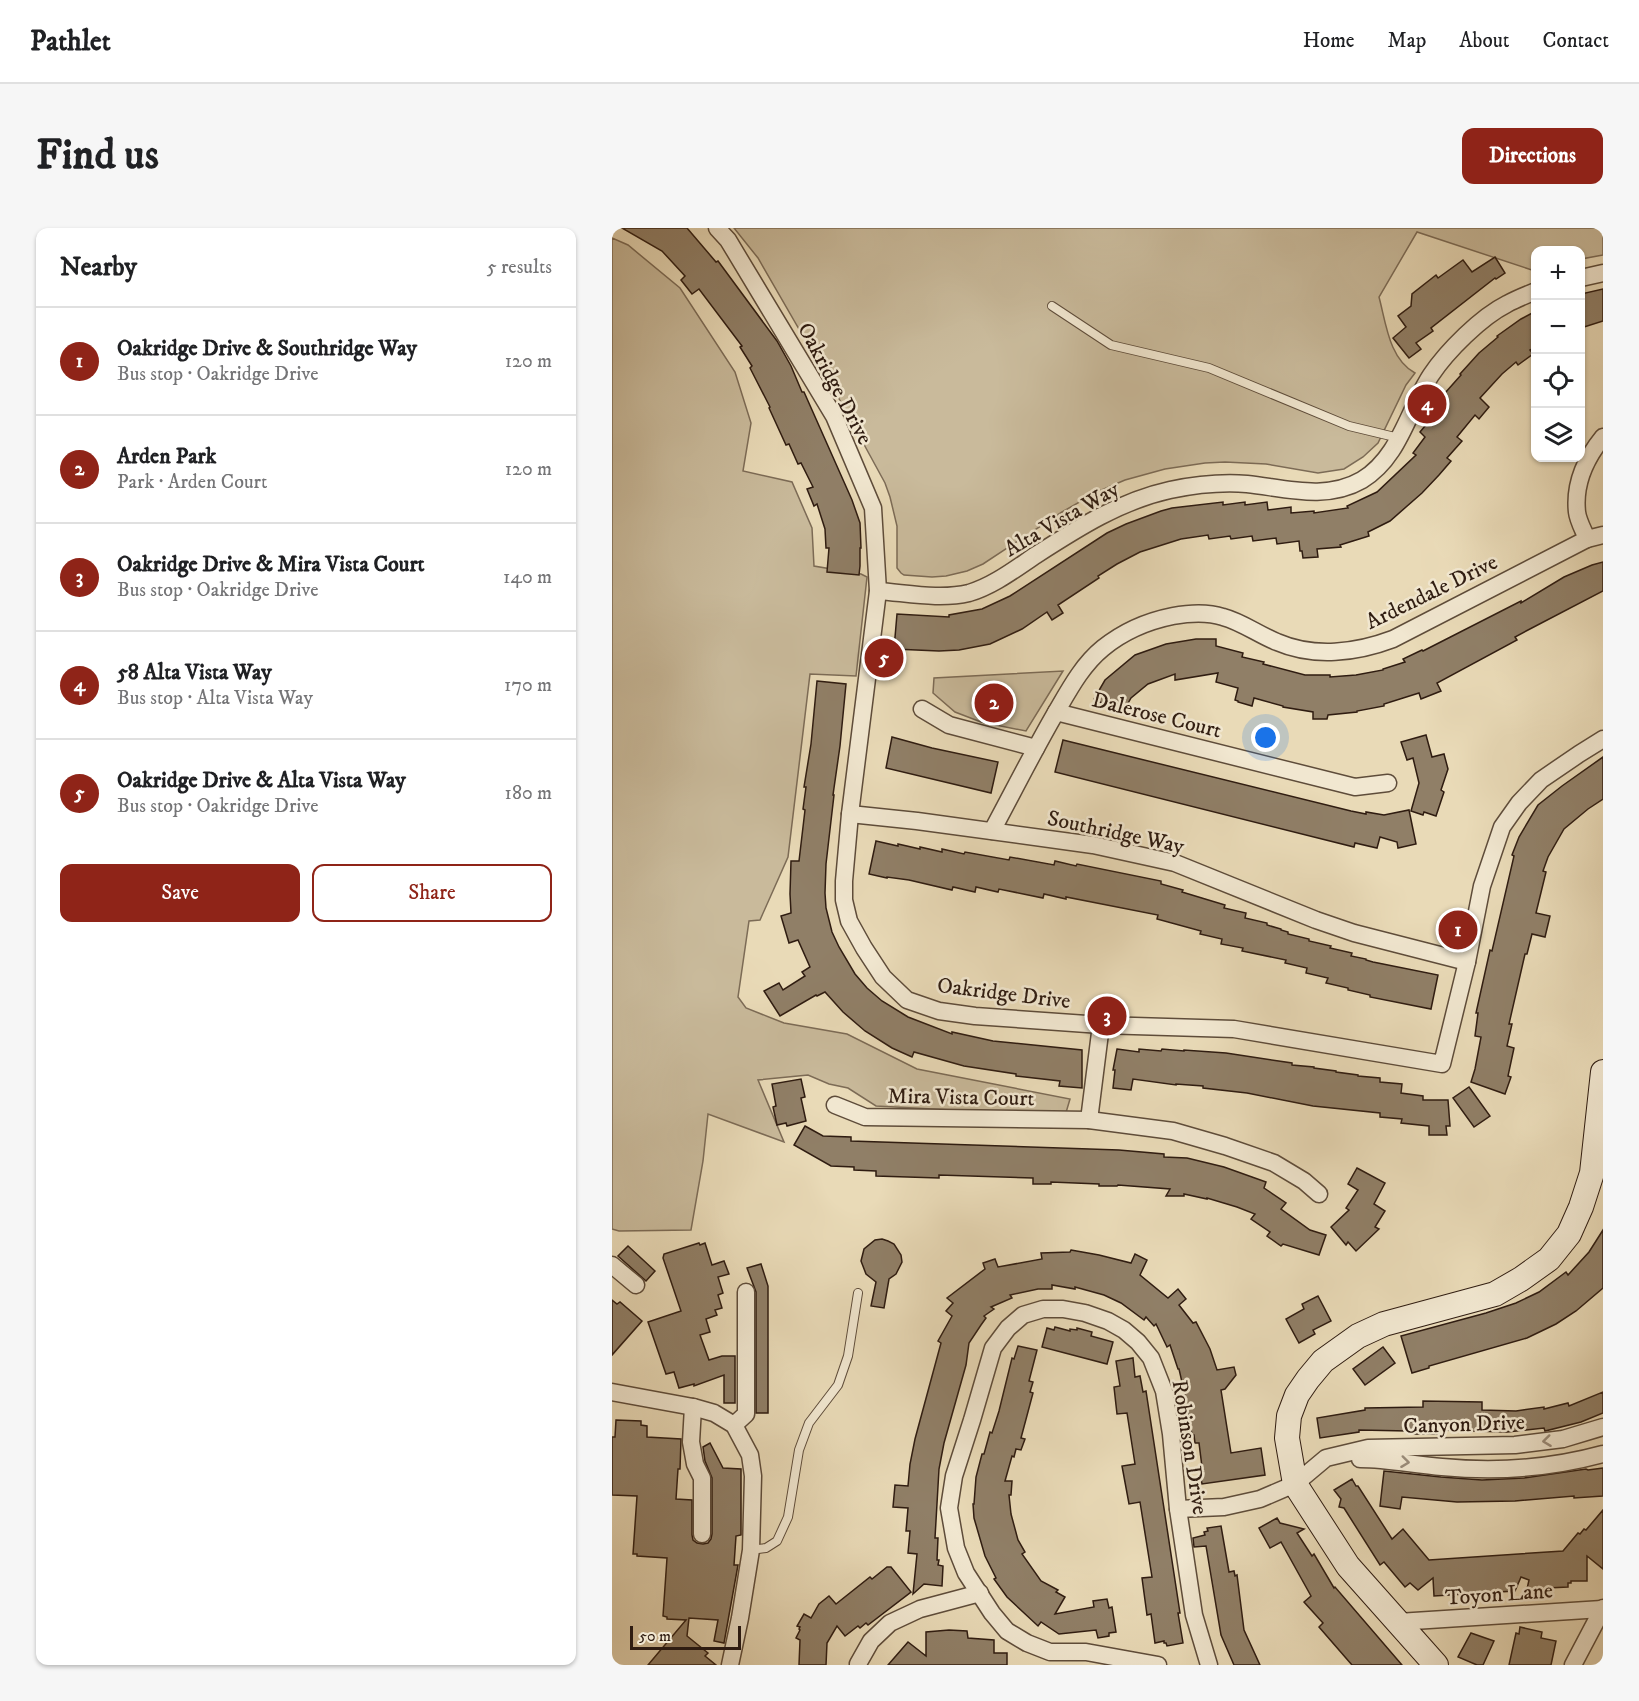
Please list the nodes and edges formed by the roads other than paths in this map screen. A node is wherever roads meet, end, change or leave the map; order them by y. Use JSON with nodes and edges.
{"nodes":[{"id":1,"x":717,"y":228,"type":"edge"},
{"id":2,"x":1603,"y":273,"type":"edge"},
{"id":3,"x":1585,"y":277,"type":"edge"},
{"id":4,"x":1531,"y":293,"type":"edge"},
{"id":5,"x":1052,"y":306,"type":"dead end"},
{"id":6,"x":1603,"y":437,"type":"edge"},
{"id":7,"x":1399,"y":438,"type":"junction"},
{"id":8,"x":1595,"y":537,"type":"edge"},
{"id":9,"x":878,"y":591,"type":"junction"},
{"id":10,"x":922,"y":709,"type":"dead end"},
{"id":11,"x":1056,"y":712,"type":"junction"},
{"id":12,"x":1603,"y":739,"type":"edge"},
{"id":13,"x":1036,"y":748,"type":"junction"},
{"id":14,"x":1388,"y":783,"type":"dead end"},
{"id":15,"x":850,"y":814,"type":"junction"},
{"id":16,"x":992,"y":831,"type":"junction"},
{"id":17,"x":1467,"y":962,"type":"junction"},
{"id":18,"x":1101,"y":1025,"type":"junction"},
{"id":19,"x":1603,"y":1072,"type":"edge"},
{"id":20,"x":835,"y":1105,"type":"dead end"},
{"id":21,"x":1089,"y":1120,"type":"junction"},
{"id":22,"x":1318,"y":1194,"type":"dead end"},
{"id":23,"x":612,"y":1265,"type":"edge"},
{"id":24,"x":636,"y":1285,"type":"dead end"},
{"id":25,"x":746,"y":1292,"type":"dead end"},
{"id":26,"x":858,"y":1293,"type":"dead end"},
{"id":27,"x":612,"y":1392,"type":"edge"},
{"id":28,"x":693,"y":1407,"type":"junction"},
{"id":29,"x":734,"y":1425,"type":"junction"},
{"id":30,"x":1603,"y":1427,"type":"edge"},
{"id":31,"x":1603,"y":1454,"type":"edge"},
{"id":32,"x":1326,"y":1458,"type":"junction"},
{"id":33,"x":1295,"y":1484,"type":"junction"},
{"id":34,"x":1178,"y":1509,"type":"junction"},
{"id":35,"x":702,"y":1534,"type":"dead end"},
{"id":36,"x":751,"y":1550,"type":"junction"},
{"id":37,"x":980,"y":1593,"type":"junction"},
{"id":38,"x":1603,"y":1609,"type":"edge"},
{"id":39,"x":1398,"y":1622,"type":"junction"},
{"id":40,"x":858,"y":1664,"type":"edge"},
{"id":41,"x":730,"y":1665,"type":"edge"},
{"id":42,"x":1158,"y":1665,"type":"edge"},
{"id":43,"x":1209,"y":1665,"type":"edge"},
{"id":44,"x":1436,"y":1665,"type":"edge"},
{"id":45,"x":1573,"y":1665,"type":"edge"}],
"edges":[{"from":1,"to":9,"type":"street","name":"Oakridge Drive"},
{"from":2,"to":3,"type":"street"},
{"from":4,"to":7,"type":"street","name":"Alta Vista Way"},
{"from":5,"to":7,"type":"lane"},
{"from":6,"to":8,"type":"street"},
{"from":7,"to":9,"type":"street","name":"Alta Vista Way"},
{"from":8,"to":11,"type":"street","name":"Ardendale Drive"},
{"from":9,"to":15,"type":"street","name":"Oakridge Drive"},
{"from":10,"to":13,"type":"street"},
{"from":11,"to":13,"type":"street","name":"Ardendale Drive"},
{"from":11,"to":14,"type":"street","name":"Dalerose Court"},
{"from":12,"to":17,"type":"street","name":"Oakridge Drive"},
{"from":13,"to":16,"type":"street","name":"Ardendale Drive"},
{"from":15,"to":16,"type":"street","name":"Southridge Way"},
{"from":15,"to":18,"type":"street","name":"Oakridge Drive"},
{"from":16,"to":17,"type":"street","name":"Southridge Way"},
{"from":17,"to":18,"type":"street","name":"Oakridge Drive"},
{"from":18,"to":21,"type":"street"},
{"from":19,"to":33,"type":"street"},
{"from":20,"to":21,"type":"street","name":"Mira Vista Court"},
{"from":21,"to":22,"type":"street","name":"Mira Vista Court"},
{"from":23,"to":24,"type":"street"},
{"from":25,"to":29,"type":"street"},
{"from":26,"to":36,"type":"lane"},
{"from":27,"to":28,"type":"street"},
{"from":28,"to":29,"type":"street"},
{"from":28,"to":35,"type":"street"},
{"from":29,"to":36,"type":"street"},
{"from":30,"to":32,"type":"street","name":"Canyon Drive","one_way":true},
{"from":32,"to":31,"type":"street","name":"Canyon Drive","one_way":true},
{"from":32,"to":33,"type":"street","name":"Canyon Drive"},
{"from":33,"to":34,"type":"street","name":"Canyon Drive"},
{"from":33,"to":39,"type":"street"},
{"from":34,"to":37,"type":"street","name":"Robinson Drive"},
{"from":34,"to":43,"type":"street","name":"Robinson Drive"},
{"from":36,"to":41,"type":"street"},
{"from":37,"to":40,"type":"street"},
{"from":37,"to":42,"type":"street","name":"Robinson Drive"},
{"from":38,"to":39,"type":"street","name":"Toyon Lane"},
{"from":38,"to":45,"type":"street"},
{"from":39,"to":44,"type":"street"}]}
